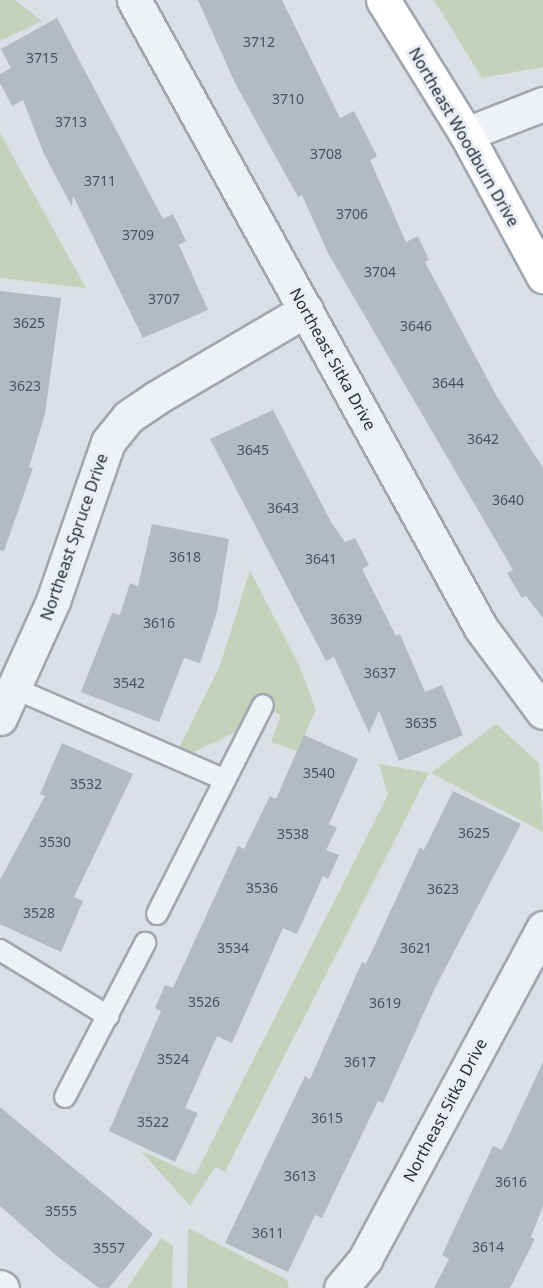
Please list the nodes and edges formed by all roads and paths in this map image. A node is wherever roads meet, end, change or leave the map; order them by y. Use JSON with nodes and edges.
{"nodes":[{"id":1,"x":134,"y":0,"type":"edge"},
{"id":2,"x":383,"y":0,"type":"edge"},
{"id":3,"x":543,"y":104,"type":"edge"},
{"id":4,"x":466,"y":134,"type":"junction"},
{"id":5,"x":543,"y":276,"type":"edge"},
{"id":6,"x":306,"y":310,"type":"junction"},
{"id":7,"x":16,"y":688,"type":"junction"},
{"id":8,"x":263,"y":705,"type":"dead end"},
{"id":9,"x":543,"y":712,"type":"edge"},
{"id":10,"x":0,"y":718,"type":"edge"},
{"id":11,"x":225,"y":780,"type":"junction"},
{"id":12,"x":157,"y":914,"type":"dead end"},
{"id":13,"x":543,"y":927,"type":"edge"},
{"id":14,"x":146,"y":943,"type":"dead end"},
{"id":15,"x":0,"y":950,"type":"edge"},
{"id":16,"x":108,"y":1016,"type":"junction"},
{"id":17,"x":65,"y":1097,"type":"dead end"},
{"id":18,"x":341,"y":1288,"type":"edge"}],
"edges":[{"from":1,"to":6,"type":"street","name":"Northeast Sitka Drive"},
{"from":2,"to":4,"type":"street","name":"Northeast Woodburn Drive"},
{"from":3,"to":4,"type":"street"},
{"from":4,"to":5,"type":"street","name":"Northeast Woodburn Drive"},
{"from":6,"to":7,"type":"street","name":"Northeast Spruce Drive"},
{"from":6,"to":9,"type":"street","name":"Northeast Sitka Drive"},
{"from":7,"to":10,"type":"street","name":"Northeast Spruce Drive"},
{"from":7,"to":11,"type":"lane"},
{"from":8,"to":11,"type":"lane"},
{"from":11,"to":12,"type":"lane"},
{"from":13,"to":18,"type":"street","name":"Northeast Sitka Drive"},
{"from":14,"to":16,"type":"lane"},
{"from":15,"to":16,"type":"lane"},
{"from":16,"to":17,"type":"lane"}]}
